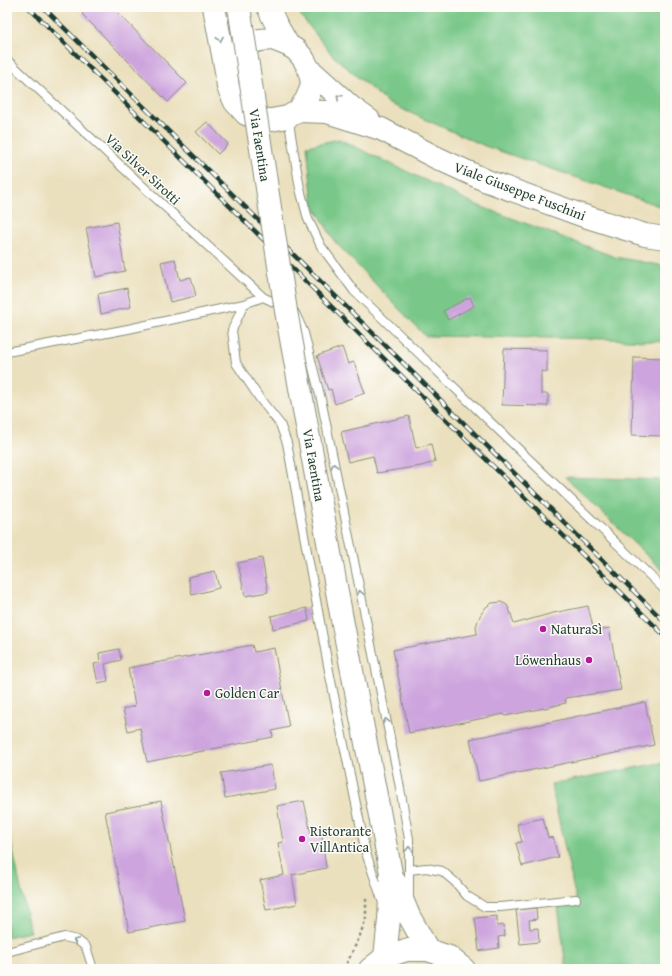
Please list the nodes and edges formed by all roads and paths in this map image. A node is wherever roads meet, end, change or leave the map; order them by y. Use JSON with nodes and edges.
{"nodes":[{"id":1,"x":214,"y":7,"type":"edge"},
{"id":2,"x":239,"y":7,"type":"edge"},
{"id":3,"x":268,"y":7,"type":"edge"},
{"id":4,"x":288,"y":45,"type":"junction"},
{"id":5,"x":7,"y":60,"type":"edge"},
{"id":6,"x":309,"y":69,"type":"junction"},
{"id":7,"x":226,"y":71,"type":"junction"},
{"id":8,"x":293,"y":114,"type":"junction"},
{"id":9,"x":381,"y":129,"type":"junction"},
{"id":10,"x":665,"y":238,"type":"edge"},
{"id":11,"x":263,"y":297,"type":"junction"},
{"id":12,"x":244,"y":304,"type":"junction"},
{"id":13,"x":7,"y":352,"type":"edge"},
{"id":14,"x":665,"y":590,"type":"edge"},
{"id":15,"x":400,"y":871,"type":"junction"},
{"id":16,"x":366,"y":889,"type":"dead end"},
{"id":17,"x":576,"y":899,"type":"dead end"},
{"id":18,"x":399,"y":918,"type":"junction"},
{"id":19,"x":428,"y":950,"type":"junction"},
{"id":20,"x":7,"y":952,"type":"edge"},
{"id":21,"x":377,"y":963,"type":"edge"},
{"id":22,"x":93,"y":969,"type":"edge"},
{"id":23,"x":344,"y":969,"type":"edge"},
{"id":24,"x":464,"y":969,"type":"edge"}],
"edges":[{"from":1,"to":7,"type":"main road","one_way":true},
{"from":2,"to":15,"type":"main road","name":"Via Faentina","bridge":true},
{"from":3,"to":4,"type":"main road"},
{"from":4,"to":6,"type":"main road"},
{"from":4,"to":7,"type":"main road"},
{"from":5,"to":11,"type":"lane","name":"Via Silver Sirotti"},
{"from":6,"to":8,"type":"main road"},
{"from":9,"to":6,"type":"main road","name":"Viale Giuseppe Fuschini","one_way":true},
{"from":7,"to":8,"type":"main road"},
{"from":8,"to":9,"type":"main road","name":"Viale Giuseppe Fuschini"},
{"from":8,"to":14,"type":"lane"},
{"from":9,"to":10,"type":"main road","name":"Viale Giuseppe Fuschini"},
{"from":11,"to":12,"type":"lane"},
{"from":15,"to":11,"type":"lane","name":"Via Silver Sirotti","one_way":true},
{"from":12,"to":13,"type":"lane"},
{"from":12,"to":18,"type":"lane"},
{"from":15,"to":17,"type":"lane"},
{"from":15,"to":18,"type":"main road","name":"Via Faentina"},
{"from":16,"to":23,"type":"path"},
{"from":18,"to":19,"type":"main road"},
{"from":18,"to":21,"type":"main road","name":"Via Faentina"},
{"from":19,"to":21,"type":"main road"},
{"from":19,"to":24,"type":"main road"},
{"from":22,"to":20,"type":"lane","one_way":true}]}
